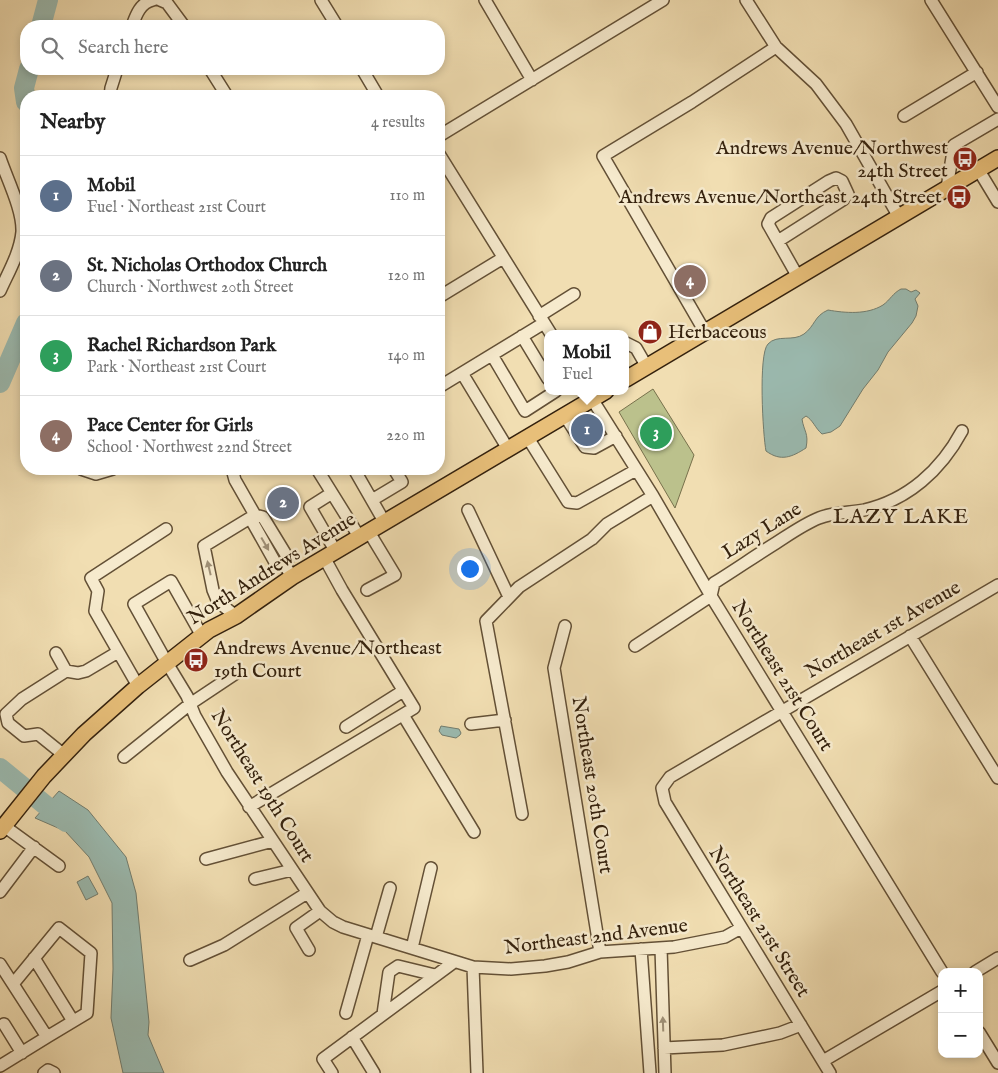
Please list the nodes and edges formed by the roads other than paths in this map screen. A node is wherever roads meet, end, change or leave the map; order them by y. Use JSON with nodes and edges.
{"nodes":[{"id":1,"x":153,"y":0,"type":"edge"},
{"id":2,"x":160,"y":0,"type":"edge"},
{"id":3,"x":321,"y":0,"type":"edge"},
{"id":4,"x":485,"y":0,"type":"edge"},
{"id":5,"x":662,"y":0,"type":"edge"},
{"id":6,"x":746,"y":0,"type":"edge"},
{"id":7,"x":931,"y":0,"type":"edge"},
{"id":8,"x":134,"y":20,"type":"edge"},
{"id":9,"x":180,"y":20,"type":"edge"},
{"id":10,"x":333,"y":20,"type":"edge"},
{"id":11,"x":776,"y":47,"type":"junction"},
{"id":12,"x":977,"y":72,"type":"junction"},
{"id":13,"x":115,"y":75,"type":"edge"},
{"id":14,"x":214,"y":75,"type":"edge"},
{"id":15,"x":366,"y":75,"type":"edge"},
{"id":16,"x":532,"y":80,"type":"junction"},
{"id":17,"x":111,"y":90,"type":"edge"},
{"id":18,"x":223,"y":90,"type":"edge"},
{"id":19,"x":374,"y":90,"type":"edge"},
{"id":20,"x":998,"y":107,"type":"edge"},
{"id":21,"x":904,"y":116,"type":"dead end"},
{"id":22,"x":998,"y":119,"type":"edge"},
{"id":23,"x":445,"y":132,"type":"edge"},
{"id":24,"x":0,"y":158,"type":"edge"},
{"id":25,"x":998,"y":158,"type":"edge"},
{"id":26,"x":445,"y":164,"type":"edge"},
{"id":27,"x":978,"y":170,"type":"junction"},
{"id":28,"x":947,"y":188,"type":"junction"},
{"id":29,"x":998,"y":202,"type":"edge"},
{"id":30,"x":20,"y":214,"type":"edge"},
{"id":31,"x":899,"y":217,"type":"junction"},
{"id":32,"x":20,"y":240,"type":"edge"},
{"id":33,"x":778,"y":241,"type":"junction"},
{"id":34,"x":503,"y":258,"type":"junction"},
{"id":35,"x":798,"y":277,"type":"junction"},
{"id":36,"x":0,"y":291,"type":"edge"},
{"id":37,"x":445,"y":293,"type":"edge"},
{"id":38,"x":574,"y":294,"type":"dead end"},
{"id":39,"x":542,"y":319,"type":"junction"},
{"id":40,"x":549,"y":330,"type":"edge"},
{"id":41,"x":705,"y":332,"type":"junction"},
{"id":42,"x":522,"y":336,"type":"junction"},
{"id":43,"x":629,"y":345,"type":"edge"},
{"id":44,"x":492,"y":355,"type":"junction"},
{"id":45,"x":647,"y":367,"type":"junction"},
{"id":46,"x":544,"y":372,"type":"edge"},
{"id":47,"x":462,"y":373,"type":"junction"},
{"id":48,"x":629,"y":377,"type":"edge"},
{"id":49,"x":445,"y":383,"type":"edge"},
{"id":50,"x":550,"y":395,"type":"edge"},
{"id":51,"x":590,"y":395,"type":"edge"},
{"id":52,"x":565,"y":416,"type":"junction"},
{"id":53,"x":962,"y":431,"type":"dead end"},
{"id":54,"x":616,"y":436,"type":"junction"},
{"id":55,"x":528,"y":438,"type":"junction"},
{"id":56,"x":508,"y":449,"type":"junction"},
{"id":57,"x":636,"y":470,"type":"junction"},
{"id":58,"x":234,"y":475,"type":"edge"},
{"id":59,"x":321,"y":475,"type":"edge"},
{"id":60,"x":357,"y":475,"type":"edge"},
{"id":61,"x":398,"y":475,"type":"edge"},
{"id":62,"x":332,"y":493,"type":"junction"},
{"id":63,"x":653,"y":496,"type":"junction"},
{"id":64,"x":372,"y":500,"type":"junction"},
{"id":65,"x":468,"y":510,"type":"dead end"},
{"id":66,"x":255,"y":515,"type":"junction"},
{"id":67,"x":386,"y":522,"type":"junction"},
{"id":68,"x":166,"y":529,"type":"dead end"},
{"id":69,"x":364,"y":535,"type":"junction"},
{"id":70,"x":330,"y":555,"type":"junction"},
{"id":71,"x":289,"y":572,"type":"junction"},
{"id":72,"x":998,"y":584,"type":"edge"},
{"id":73,"x":367,"y":590,"type":"dead end"},
{"id":74,"x":711,"y":596,"type":"junction"},
{"id":75,"x":509,"y":597,"type":"junction"},
{"id":76,"x":236,"y":616,"type":"junction"},
{"id":77,"x":565,"y":626,"type":"dead end"},
{"id":78,"x":202,"y":636,"type":"junction"},
{"id":79,"x":910,"y":636,"type":"junction"},
{"id":80,"x":635,"y":646,"type":"dead end"},
{"id":81,"x":118,"y":652,"type":"junction"},
{"id":82,"x":56,"y":653,"type":"dead end"},
{"id":83,"x":167,"y":663,"type":"junction"},
{"id":84,"x":66,"y":671,"type":"junction"},
{"id":85,"x":238,"y":672,"type":"dead end"},
{"id":86,"x":138,"y":686,"type":"junction"},
{"id":87,"x":403,"y":690,"type":"junction"},
{"id":88,"x":190,"y":704,"type":"junction"},
{"id":89,"x":782,"y":711,"type":"junction"},
{"id":90,"x":402,"y":715,"type":"junction"},
{"id":91,"x":505,"y":720,"type":"junction"},
{"id":92,"x":471,"y":724,"type":"dead end"},
{"id":93,"x":346,"y":727,"type":"dead end"},
{"id":94,"x":64,"y":755,"type":"junction"},
{"id":95,"x":124,"y":757,"type":"dead end"},
{"id":96,"x":998,"y":778,"type":"edge"},
{"id":97,"x":662,"y":788,"type":"joint"},
{"id":98,"x":249,"y":806,"type":"junction"},
{"id":99,"x":522,"y":814,"type":"dead end"},
{"id":100,"x":2,"y":828,"type":"edge"},
{"id":101,"x":474,"y":832,"type":"dead end"},
{"id":102,"x":272,"y":841,"type":"junction"},
{"id":103,"x":34,"y":847,"type":"junction"},
{"id":104,"x":206,"y":859,"type":"dead end"},
{"id":105,"x":60,"y":866,"type":"dead end"},
{"id":106,"x":430,"y":868,"type":"dead end"},
{"id":107,"x":292,"y":870,"type":"junction"},
{"id":108,"x":255,"y":879,"type":"dead end"},
{"id":109,"x":390,"y":888,"type":"dead end"},
{"id":110,"x":0,"y":892,"type":"edge"},
{"id":111,"x":308,"y":893,"type":"junction"},
{"id":112,"x":320,"y":911,"type":"junction"},
{"id":113,"x":333,"y":922,"type":"joint"},
{"id":114,"x":741,"y":928,"type":"junction"},
{"id":115,"x":372,"y":936,"type":"junction"},
{"id":116,"x":412,"y":948,"type":"junction"},
{"id":117,"x":661,"y":948,"type":"junction"},
{"id":118,"x":641,"y":949,"type":"junction"},
{"id":119,"x":309,"y":950,"type":"dead end"},
{"id":120,"x":600,"y":952,"type":"junction"},
{"id":121,"x":34,"y":958,"type":"junction"},
{"id":122,"x":998,"y":958,"type":"edge"},
{"id":123,"x":190,"y":960,"type":"dead end"},
{"id":124,"x":454,"y":962,"type":"junction"},
{"id":125,"x":0,"y":964,"type":"edge"},
{"id":126,"x":473,"y":967,"type":"junction"},
{"id":127,"x":940,"y":968,"type":"edge"},
{"id":128,"x":982,"y":968,"type":"edge"},
{"id":129,"x":435,"y":975,"type":"junction"},
{"id":130,"x":13,"y":984,"type":"junction"},
{"id":131,"x":938,"y":993,"type":"edge"},
{"id":132,"x":346,"y":1013,"type":"dead end"},
{"id":133,"x":383,"y":1014,"type":"junction"},
{"id":134,"x":73,"y":1021,"type":"junction"},
{"id":135,"x":4,"y":1024,"type":"dead end"},
{"id":136,"x":801,"y":1025,"type":"junction"},
{"id":137,"x":47,"y":1037,"type":"junction"},
{"id":138,"x":352,"y":1038,"type":"junction"},
{"id":139,"x":983,"y":1039,"type":"edge"},
{"id":140,"x":664,"y":1048,"type":"junction"},
{"id":141,"x":22,"y":1053,"type":"junction"},
{"id":142,"x":823,"y":1062,"type":"junction"},
{"id":143,"x":998,"y":1063,"type":"edge"},
{"id":144,"x":0,"y":1066,"type":"edge"},
{"id":145,"x":44,"y":1073,"type":"edge"},
{"id":146,"x":54,"y":1073,"type":"edge"},
{"id":147,"x":332,"y":1073,"type":"edge"},
{"id":148,"x":374,"y":1073,"type":"edge"},
{"id":149,"x":477,"y":1073,"type":"edge"},
{"id":150,"x":650,"y":1073,"type":"edge"},
{"id":151,"x":664,"y":1073,"type":"edge"},
{"id":152,"x":830,"y":1073,"type":"edge"}],
"edges":[{"from":1,"to":8,"type":"street"},
{"from":2,"to":9,"type":"street"},
{"from":3,"to":10,"type":"street"},
{"from":4,"to":16,"type":"street"},
{"from":5,"to":16,"type":"street"},
{"from":6,"to":11,"type":"street"},
{"from":7,"to":12,"type":"street"},
{"from":11,"to":31,"type":"street"},
{"from":11,"to":41,"type":"street"},
{"from":12,"to":20,"type":"street"},
{"from":12,"to":21,"type":"street"},
{"from":13,"to":17,"type":"street"},
{"from":14,"to":18,"type":"street"},
{"from":15,"to":19,"type":"street"},
{"from":16,"to":23,"type":"street"},
{"from":22,"to":28,"type":"street"},
{"from":24,"to":30,"type":"street"},
{"from":25,"to":27,"type":"main road"},
{"from":26,"to":34,"type":"street"},
{"from":27,"to":28,"type":"main road"},
{"from":27,"to":29,"type":"street"},
{"from":28,"to":31,"type":"main road"},
{"from":31,"to":35,"type":"main road"},
{"from":32,"to":36,"type":"street"},
{"from":33,"to":33,"type":"street"},
{"from":33,"to":35,"type":"street"},
{"from":34,"to":37,"type":"street"},
{"from":34,"to":39,"type":"street"},
{"from":35,"to":41,"type":"main road"},
{"from":38,"to":39,"type":"street"},
{"from":39,"to":40,"type":"street"},
{"from":39,"to":42,"type":"street"},
{"from":41,"to":45,"type":"main road"},
{"from":42,"to":44,"type":"street"},
{"from":42,"to":46,"type":"street"},
{"from":43,"to":45,"type":"street"},
{"from":44,"to":47,"type":"street"},
{"from":44,"to":50,"type":"street"},
{"from":45,"to":48,"type":"main road"},
{"from":47,"to":49,"type":"street"},
{"from":47,"to":56,"type":"street"},
{"from":51,"to":52,"type":"main road","name":"North Andrews Avenue"},
{"from":51,"to":54,"type":"street","name":"Northeast 21st Court"},
{"from":52,"to":54,"type":"street"},
{"from":52,"to":55,"type":"main road","name":"North Andrews Avenue"},
{"from":53,"to":74,"type":"street","name":"Lazy Lane"},
{"from":54,"to":57,"type":"street","name":"Northeast 21st Court"},
{"from":55,"to":56,"type":"main road","name":"North Andrews Avenue"},
{"from":55,"to":57,"type":"street"},
{"from":56,"to":67,"type":"main road","name":"North Andrews Avenue"},
{"from":57,"to":63,"type":"street","name":"Northeast 21st Court"},
{"from":58,"to":66,"type":"street"},
{"from":59,"to":62,"type":"street"},
{"from":60,"to":64,"type":"street"},
{"from":61,"to":64,"type":"street"},
{"from":62,"to":69,"type":"street"},
{"from":62,"to":70,"type":"street"},
{"from":63,"to":74,"type":"street","name":"Northeast 21st Court"},
{"from":63,"to":75,"type":"street"},
{"from":64,"to":67,"type":"street"},
{"from":65,"to":75,"type":"street"},
{"from":66,"to":71,"type":"street"},
{"from":76,"to":66,"type":"street","one_way":true},
{"from":67,"to":69,"type":"main road","name":"North Andrews Avenue"},
{"from":68,"to":81,"type":"street"},
{"from":69,"to":70,"type":"main road","name":"North Andrews Avenue"},
{"from":69,"to":73,"type":"street"},
{"from":70,"to":71,"type":"main road","name":"North Andrews Avenue"},
{"from":70,"to":87,"type":"street"},
{"from":71,"to":76,"type":"main road","name":"North Andrews Avenue"},
{"from":72,"to":79,"type":"street","name":"Northeast 1st Avenue"},
{"from":74,"to":80,"type":"street"},
{"from":74,"to":89,"type":"street","name":"Northeast 21st Court"},
{"from":75,"to":91,"type":"street"},
{"from":76,"to":78,"type":"main road","name":"North Andrews Avenue"},
{"from":77,"to":120,"type":"street","name":"Northeast 20th Court"},
{"from":78,"to":83,"type":"main road","name":"North Andrews Avenue"},
{"from":78,"to":83,"type":"street","name":"Northeast 19th Court"},
{"from":79,"to":89,"type":"street","name":"Northeast 1st Avenue"},
{"from":79,"to":96,"type":"street"},
{"from":81,"to":84,"type":"street"},
{"from":81,"to":86,"type":"street"},
{"from":82,"to":84,"type":"street"},
{"from":83,"to":86,"type":"main road","name":"North Andrews Avenue"},
{"from":83,"to":88,"type":"street","name":"Northeast 19th Court"},
{"from":84,"to":94,"type":"street"},
{"from":85,"to":88,"type":"street"},
{"from":86,"to":94,"type":"main road","name":"North Andrews Avenue"},
{"from":87,"to":90,"type":"street"},
{"from":87,"to":93,"type":"street"},
{"from":88,"to":95,"type":"street"},
{"from":88,"to":98,"type":"street","name":"Northeast 19th Court"},
{"from":89,"to":97,"type":"street","name":"Northeast 1st Avenue"},
{"from":89,"to":127,"type":"street","name":"Northeast 21st Court"},
{"from":90,"to":98,"type":"street"},
{"from":90,"to":101,"type":"street"},
{"from":91,"to":92,"type":"street"},
{"from":91,"to":99,"type":"street"},
{"from":94,"to":100,"type":"main road","name":"North Andrews Avenue"},
{"from":97,"to":114,"type":"street","name":"Northeast 21st Street"},
{"from":98,"to":102,"type":"street","name":"Northeast 19th Court"},
{"from":100,"to":103,"type":"street"},
{"from":102,"to":104,"type":"street"},
{"from":102,"to":107,"type":"street","name":"Northeast 19th Court"},
{"from":103,"to":105,"type":"street"},
{"from":103,"to":110,"type":"street"},
{"from":106,"to":116,"type":"street"},
{"from":107,"to":108,"type":"street"},
{"from":107,"to":111,"type":"street","name":"Northeast 19th Court"},
{"from":109,"to":115,"type":"street"},
{"from":111,"to":112,"type":"street","name":"Northeast 19th Court"},
{"from":111,"to":123,"type":"street"},
{"from":112,"to":113,"type":"street","name":"Northeast 19th Court"},
{"from":112,"to":119,"type":"street"},
{"from":113,"to":115,"type":"street","name":"Northeast 2nd Avenue"},
{"from":114,"to":117,"type":"street","name":"Northeast 2nd Avenue"},
{"from":114,"to":136,"type":"street","name":"Northeast 21st Street"},
{"from":115,"to":116,"type":"street","name":"Northeast 2nd Avenue"},
{"from":115,"to":132,"type":"street"},
{"from":116,"to":124,"type":"street","name":"Northeast 2nd Avenue"},
{"from":117,"to":118,"type":"street","name":"Northeast 2nd Avenue"},
{"from":140,"to":117,"type":"street","one_way":true},
{"from":118,"to":120,"type":"street","name":"Northeast 2nd Avenue"},
{"from":118,"to":150,"type":"street"},
{"from":120,"to":126,"type":"street","name":"Northeast 2nd Avenue"},
{"from":121,"to":130,"type":"street"},
{"from":121,"to":134,"type":"street"},
{"from":121,"to":134,"type":"street"},
{"from":122,"to":128,"type":"street"},
{"from":124,"to":126,"type":"street","name":"Northeast 2nd Avenue"},
{"from":124,"to":129,"type":"street"},
{"from":125,"to":130,"type":"street"},
{"from":126,"to":149,"type":"street"},
{"from":129,"to":133,"type":"street"},
{"from":129,"to":133,"type":"street"},
{"from":130,"to":137,"type":"street"},
{"from":131,"to":142,"type":"street"},
{"from":133,"to":138,"type":"street"},
{"from":134,"to":137,"type":"street"},
{"from":135,"to":141,"type":"street"},
{"from":136,"to":140,"type":"street"},
{"from":136,"to":142,"type":"street","name":"Northeast 21st Street"},
{"from":137,"to":141,"type":"street"},
{"from":138,"to":147,"type":"street"},
{"from":138,"to":148,"type":"street"},
{"from":139,"to":143,"type":"street"},
{"from":140,"to":151,"type":"street"},
{"from":141,"to":144,"type":"street"},
{"from":142,"to":152,"type":"street","name":"Northeast 21st Street"},
{"from":145,"to":146,"type":"street"}]}
